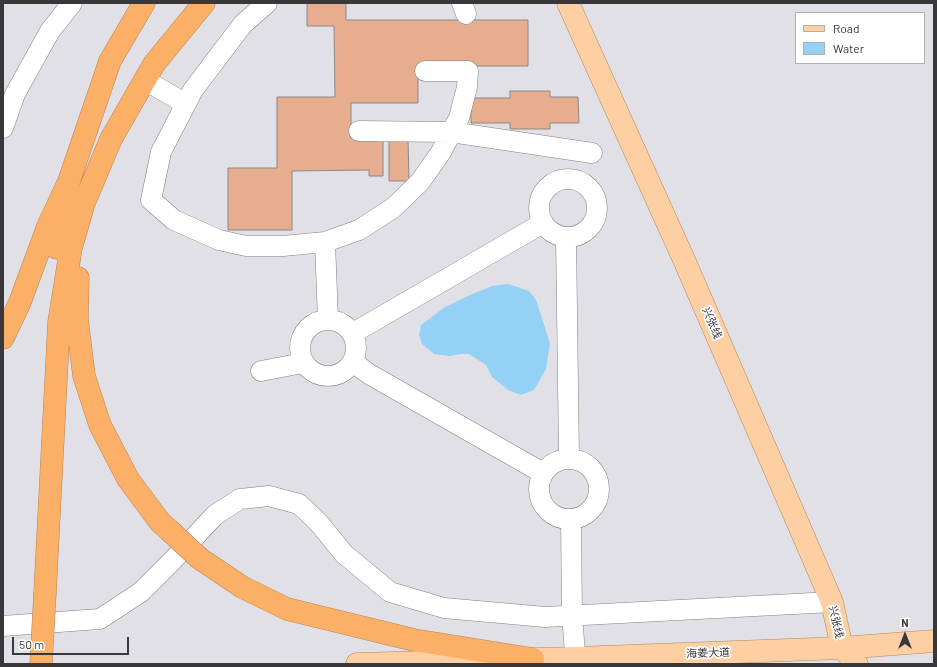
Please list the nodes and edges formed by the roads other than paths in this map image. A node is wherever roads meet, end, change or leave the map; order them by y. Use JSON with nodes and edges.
{"nodes":[{"id":1,"x":72,"y":3,"type":"edge"},
{"id":2,"x":144,"y":3,"type":"edge"},
{"id":3,"x":204,"y":3,"type":"edge"},
{"id":4,"x":267,"y":3,"type":"edge"},
{"id":5,"x":568,"y":3,"type":"edge"},
{"id":6,"x":425,"y":71,"type":"dead end"},
{"id":7,"x":145,"y":80,"type":"junction"},
{"id":8,"x":186,"y":104,"type":"junction"},
{"id":9,"x":3,"y":128,"type":"edge"},
{"id":10,"x":359,"y":131,"type":"dead end"},
{"id":11,"x":451,"y":132,"type":"junction"},
{"id":12,"x":565,"y":149,"type":"junction"},
{"id":13,"x":592,"y":153,"type":"dead end"},
{"id":14,"x":565,"y":179,"type":"junction"},
{"id":15,"x":69,"y":181,"type":"junction"},
{"id":16,"x":84,"y":203,"type":"junction"},
{"id":17,"x":544,"y":223,"type":"junction"},
{"id":18,"x":566,"y":237,"type":"junction"},
{"id":19,"x":325,"y":242,"type":"junction"},
{"id":20,"x":328,"y":320,"type":"junction"},
{"id":21,"x":353,"y":333,"type":"junction"},
{"id":22,"x":3,"y":338,"type":"edge"},
{"id":23,"x":353,"y":362,"type":"junction"},
{"id":24,"x":304,"y":363,"type":"junction"},
{"id":25,"x":261,"y":371,"type":"dead end"},
{"id":26,"x":569,"y":459,"type":"junction"},
{"id":27,"x":543,"y":473,"type":"junction"},
{"id":28,"x":571,"y":520,"type":"junction"},
{"id":29,"x":38,"y":593,"type":"junction"},
{"id":30,"x":832,"y":602,"type":"junction"},
{"id":31,"x":572,"y":616,"type":"junction"},
{"id":32,"x":3,"y":626,"type":"edge"},
{"id":33,"x":934,"y":641,"type":"edge"},
{"id":34,"x":840,"y":656,"type":"edge"},
{"id":35,"x":533,"y":658,"type":"junction"},
{"id":36,"x":576,"y":661,"type":"edge"},
{"id":37,"x":28,"y":664,"type":"edge"},
{"id":38,"x":41,"y":664,"type":"edge"},
{"id":39,"x":358,"y":664,"type":"edge"},
{"id":40,"x":857,"y":664,"type":"edge"}],
"edges":[{"from":1,"to":9,"type":"street"},
{"from":2,"to":15,"type":"highway"},
{"from":3,"to":7,"type":"highway"},
{"from":4,"to":8,"type":"street"},
{"from":5,"to":30,"type":"main road","name":"兴张线"},
{"from":6,"to":11,"type":"street"},
{"from":7,"to":8,"type":"street"},
{"from":7,"to":16,"type":"highway"},
{"from":8,"to":19,"type":"street"},
{"from":10,"to":11,"type":"street"},
{"from":11,"to":12,"type":"street"},
{"from":11,"to":19,"type":"street"},
{"from":12,"to":13,"type":"street"},
{"from":12,"to":14,"type":"street"},
{"from":14,"to":17,"type":"street"},
{"from":14,"to":18,"type":"street"},
{"from":15,"to":22,"type":"highway"},
{"from":15,"to":29,"type":"highway"},
{"from":16,"to":29,"type":"highway"},
{"from":16,"to":35,"type":"highway","bridge":true},
{"from":17,"to":18,"type":"street"},
{"from":17,"to":21,"type":"street"},
{"from":18,"to":26,"type":"street"},
{"from":19,"to":20,"type":"street"},
{"from":20,"to":21,"type":"street"},
{"from":20,"to":24,"type":"street"},
{"from":21,"to":23,"type":"street"},
{"from":23,"to":24,"type":"street"},
{"from":23,"to":27,"type":"street"},
{"from":24,"to":25,"type":"street"},
{"from":26,"to":27,"type":"street"},
{"from":26,"to":28,"type":"street"},
{"from":27,"to":28,"type":"street"},
{"from":28,"to":31,"type":"street"},
{"from":29,"to":37,"type":"highway"},
{"from":29,"to":38,"type":"highway","bridge":true},
{"from":30,"to":31,"type":"street"},
{"from":30,"to":34,"type":"main road","name":"兴张线"},
{"from":31,"to":32,"type":"street"},
{"from":31,"to":36,"type":"street"},
{"from":33,"to":34,"type":"main road","name":"海姜大道"},
{"from":34,"to":36,"type":"main road","name":"海姜大道"},
{"from":34,"to":40,"type":"main road"},
{"from":35,"to":36,"type":"main road","name":"海姜大道"},
{"from":35,"to":39,"type":"main road","name":"海姜大道"}]}
